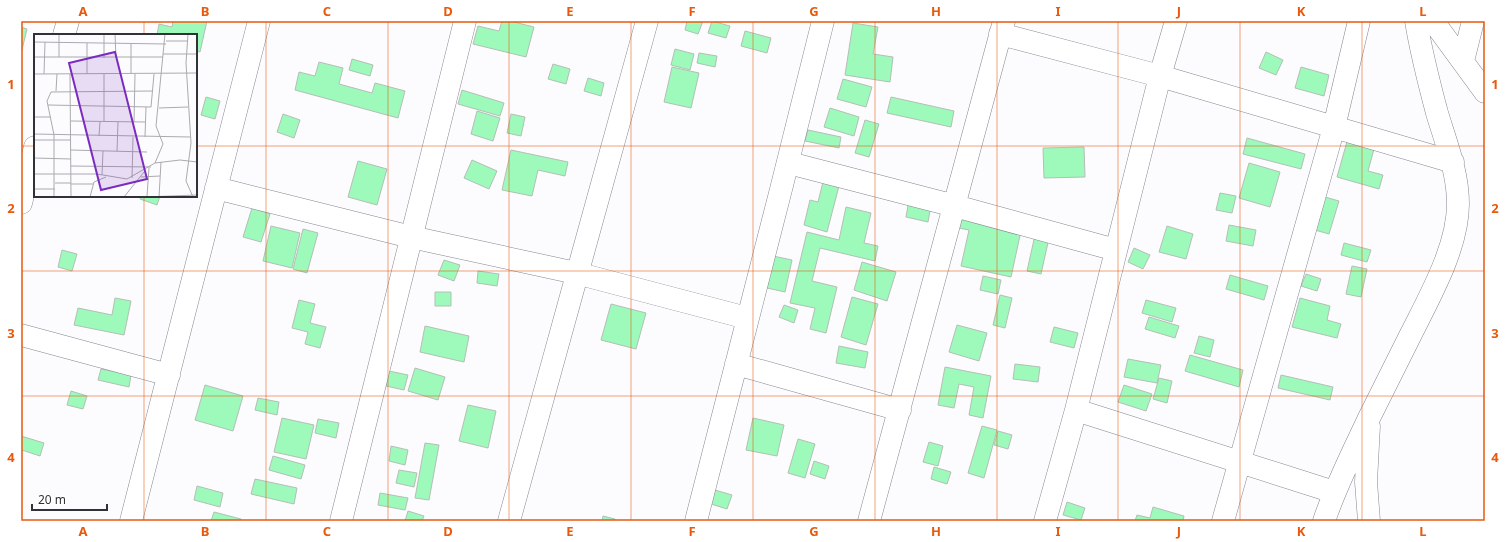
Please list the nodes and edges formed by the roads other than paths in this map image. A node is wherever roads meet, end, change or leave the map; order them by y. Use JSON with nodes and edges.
{"nodes":[{"id":1,"x":68,"y":21,"type":"edge"},
{"id":2,"x":259,"y":21,"type":"edge"},
{"id":3,"x":464,"y":21,"type":"edge"},
{"id":4,"x":647,"y":21,"type":"edge"},
{"id":5,"x":823,"y":21,"type":"edge"},
{"id":6,"x":1176,"y":21,"type":"edge"},
{"id":7,"x":1359,"y":21,"type":"edge"},
{"id":8,"x":1416,"y":21,"type":"edge"},
{"id":9,"x":1433,"y":21,"type":"edge"},
{"id":10,"x":1473,"y":21,"type":"edge"},
{"id":11,"x":1002,"y":28,"type":"edge"},
{"id":12,"x":64,"y":34,"type":"edge"},
{"id":13,"x":1463,"y":61,"type":"junction"},
{"id":14,"x":1160,"y":76,"type":"junction"},
{"id":15,"x":1485,"y":92,"type":"edge"},
{"id":16,"x":1334,"y":126,"type":"junction"},
{"id":17,"x":21,"y":140,"type":"edge"},
{"id":18,"x":34,"y":143,"type":"edge"},
{"id":19,"x":34,"y":151,"type":"edge"},
{"id":20,"x":1452,"y":162,"type":"junction"},
{"id":21,"x":788,"y":163,"type":"junction"},
{"id":22,"x":216,"y":188,"type":"junction"},
{"id":23,"x":21,"y":203,"type":"edge"},
{"id":24,"x":955,"y":206,"type":"junction"},
{"id":25,"x":411,"y":237,"type":"junction"},
{"id":26,"x":1116,"y":250,"type":"junction"},
{"id":27,"x":576,"y":274,"type":"junction"},
{"id":28,"x":747,"y":318,"type":"junction"},
{"id":29,"x":21,"y":335,"type":"edge"},
{"id":30,"x":736,"y":364,"type":"junction"},
{"id":31,"x":169,"y":375,"type":"junction"},
{"id":32,"x":900,"y":410,"type":"junction"},
{"id":33,"x":1076,"y":410,"type":"junction"},
{"id":34,"x":1369,"y":418,"type":"junction"},
{"id":35,"x":1239,"y":461,"type":"junction"},
{"id":36,"x":1334,"y":492,"type":"junction"},
{"id":37,"x":131,"y":521,"type":"edge"},
{"id":38,"x":341,"y":521,"type":"edge"},
{"id":39,"x":509,"y":521,"type":"edge"},
{"id":40,"x":696,"y":521,"type":"edge"},
{"id":41,"x":869,"y":521,"type":"edge"},
{"id":42,"x":1045,"y":521,"type":"edge"},
{"id":43,"x":1223,"y":521,"type":"edge"},
{"id":44,"x":1324,"y":521,"type":"edge"},
{"id":45,"x":1369,"y":521,"type":"edge"}],
"edges":[{"from":1,"to":12,"type":"street"},
{"from":2,"to":22,"type":"street"},
{"from":3,"to":25,"type":"street"},
{"from":4,"to":27,"type":"street"},
{"from":5,"to":21,"type":"street"},
{"from":6,"to":14,"type":"street"},
{"from":7,"to":16,"type":"street"},
{"from":8,"to":20,"type":"street"},
{"from":9,"to":13,"type":"street"},
{"from":10,"to":13,"type":"street"},
{"from":11,"to":14,"type":"street"},
{"from":11,"to":24,"type":"street"},
{"from":13,"to":15,"type":"street"},
{"from":14,"to":16,"type":"street"},
{"from":14,"to":26,"type":"street"},
{"from":16,"to":20,"type":"street"},
{"from":16,"to":35,"type":"street"},
{"from":17,"to":18,"type":"street"},
{"from":19,"to":23,"type":"street"},
{"from":20,"to":34,"type":"street"},
{"from":21,"to":24,"type":"street"},
{"from":21,"to":28,"type":"street"},
{"from":22,"to":25,"type":"street"},
{"from":22,"to":31,"type":"street"},
{"from":24,"to":26,"type":"street"},
{"from":24,"to":32,"type":"street"},
{"from":25,"to":27,"type":"street"},
{"from":25,"to":38,"type":"street"},
{"from":26,"to":33,"type":"street"},
{"from":27,"to":28,"type":"street"},
{"from":27,"to":39,"type":"street"},
{"from":28,"to":30,"type":"street"},
{"from":29,"to":31,"type":"street"},
{"from":30,"to":32,"type":"street"},
{"from":30,"to":40,"type":"street"},
{"from":31,"to":37,"type":"street"},
{"from":32,"to":41,"type":"street"},
{"from":33,"to":35,"type":"street"},
{"from":33,"to":42,"type":"street"},
{"from":34,"to":36,"type":"street"},
{"from":34,"to":45,"type":"street"},
{"from":35,"to":36,"type":"street"},
{"from":35,"to":43,"type":"street"},
{"from":36,"to":44,"type":"street"}]}
